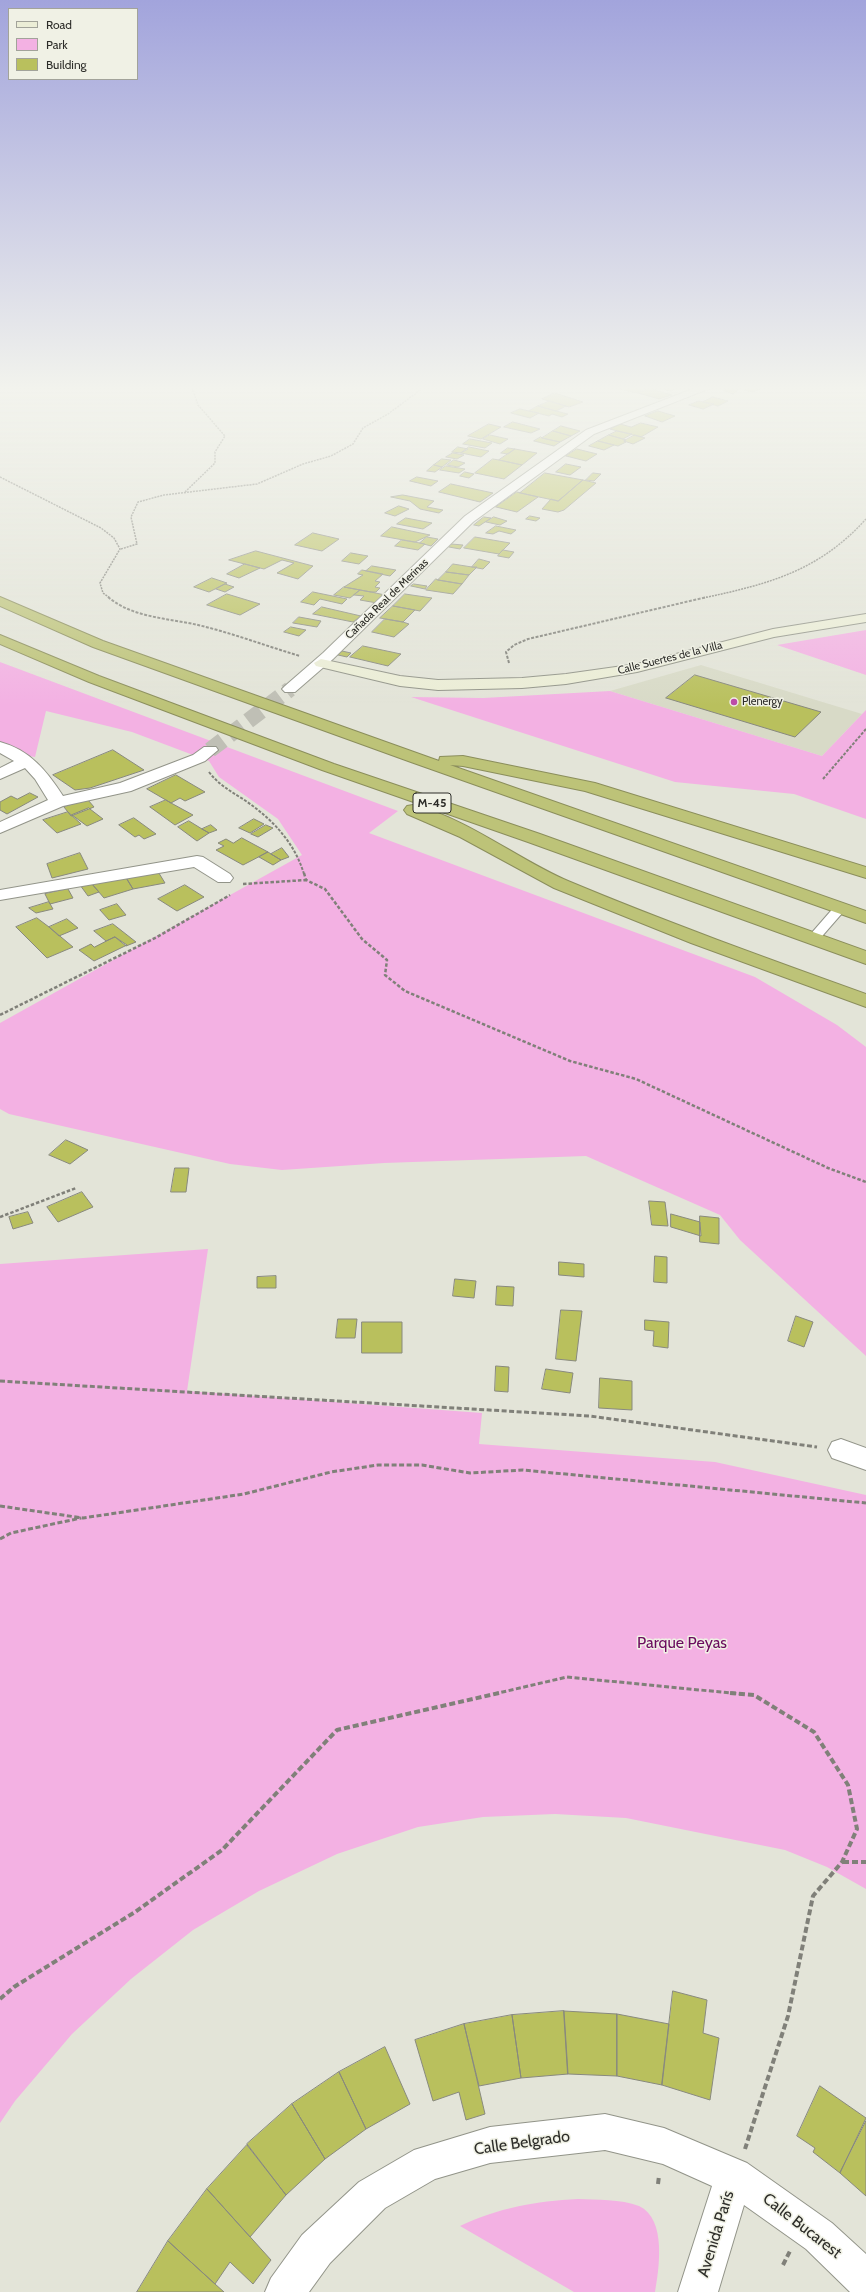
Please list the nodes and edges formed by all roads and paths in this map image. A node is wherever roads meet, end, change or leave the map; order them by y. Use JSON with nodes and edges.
{"nodes":[{"id":1,"x":30,"y":492,"type":"edge"},
{"id":2,"x":185,"y":492,"type":"edge"},
{"id":3,"x":507,"y":492,"type":"edge"},
{"id":4,"x":866,"y":519,"type":"edge"},
{"id":5,"x":120,"y":549,"type":"junction"},
{"id":6,"x":0,"y":601,"type":"edge"},
{"id":7,"x":866,"y":607,"type":"edge"},
{"id":8,"x":866,"y":618,"type":"edge"},
{"id":9,"x":0,"y":640,"type":"edge"},
{"id":10,"x":321,"y":663,"type":"junction"},
{"id":11,"x":509,"y":663,"type":"dead end"},
{"id":12,"x":400,"y":681,"type":"junction"},
{"id":13,"x":290,"y":689,"type":"tunnel mouth"},
{"id":14,"x":866,"y":729,"type":"edge"},
{"id":15,"x":0,"y":747,"type":"edge"},
{"id":16,"x":204,"y":754,"type":"joint"},
{"id":17,"x":417,"y":759,"type":"junction"},
{"id":18,"x":28,"y":761,"type":"junction"},
{"id":19,"x":328,"y":767,"type":"junction"},
{"id":20,"x":0,"y":774,"type":"edge"},
{"id":21,"x":823,"y":779,"type":"dead end"},
{"id":22,"x":58,"y":802,"type":"junction"},
{"id":23,"x":0,"y":828,"type":"edge"},
{"id":24,"x":741,"y":834,"type":"junction"},
{"id":25,"x":866,"y":873,"type":"edge"},
{"id":26,"x":866,"y":877,"type":"edge"},
{"id":27,"x":224,"y":878,"type":"joint"},
{"id":28,"x":306,"y":880,"type":"junction"},
{"id":29,"x":246,"y":885,"type":"junction"},
{"id":30,"x":240,"y":889,"type":"dead end"},
{"id":31,"x":233,"y":893,"type":"dead end"},
{"id":32,"x":0,"y":895,"type":"edge"},
{"id":33,"x":840,"y":908,"type":"junction"},
{"id":34,"x":866,"y":917,"type":"edge"},
{"id":35,"x":698,"y":939,"type":"junction"},
{"id":36,"x":813,"y":939,"type":"junction"},
{"id":37,"x":866,"y":958,"type":"edge"},
{"id":38,"x":866,"y":1001,"type":"edge"},
{"id":39,"x":866,"y":1012,"type":"edge"},
{"id":40,"x":0,"y":1015,"type":"edge"},
{"id":41,"x":866,"y":1182,"type":"edge"},
{"id":42,"x":76,"y":1188,"type":"dead end"},
{"id":43,"x":0,"y":1217,"type":"edge"},
{"id":44,"x":0,"y":1381,"type":"edge"},
{"id":45,"x":841,"y":1450,"type":"joint"},
{"id":46,"x":866,"y":1459,"type":"edge"},
{"id":47,"x":866,"y":1503,"type":"edge"},
{"id":48,"x":0,"y":1506,"type":"edge"},
{"id":49,"x":83,"y":1518,"type":"junction"},
{"id":50,"x":0,"y":1539,"type":"edge"},
{"id":51,"x":842,"y":1862,"type":"junction"},
{"id":52,"x":866,"y":1862,"type":"edge"},
{"id":53,"x":0,"y":1999,"type":"edge"},
{"id":54,"x":739,"y":2164,"type":"junction"},
{"id":55,"x":866,"y":2280,"type":"edge"},
{"id":56,"x":285,"y":2292,"type":"edge"},
{"id":57,"x":698,"y":2292,"type":"edge"}],
"edges":[{"from":1,"to":5,"type":"path"},
{"from":2,"to":5,"type":"path"},
{"from":3,"to":10,"type":"street","name":"Cañada Real de Merinas"},
{"from":4,"to":11,"type":"path"},
{"from":5,"to":10,"type":"path"},
{"from":6,"to":17,"type":"highway"},
{"from":7,"to":12,"type":"main road","name":"Calle Suertes de la Villa"},
{"from":8,"to":12,"type":"main road","name":"Calle Suertes de la Villa"},
{"from":9,"to":19,"type":"highway","number":"M-45"},
{"from":10,"to":12,"type":"main road","name":"Calle Suertes de la Villa"},
{"from":10,"to":13,"type":"street","name":"Cañada Real de Merinas"},
{"from":14,"to":21,"type":"path"},
{"from":15,"to":18,"type":"street"},
{"from":16,"to":22,"type":"street"},
{"from":16,"to":28,"type":"path"},
{"from":17,"to":24,"type":"highway"},
{"from":17,"to":33,"type":"highway"},
{"from":18,"to":20,"type":"street"},
{"from":18,"to":22,"type":"street"},
{"from":19,"to":35,"type":"highway"},
{"from":19,"to":36,"type":"highway","number":"M-45"},
{"from":22,"to":23,"type":"street"},
{"from":24,"to":25,"type":"highway"},
{"from":24,"to":26,"type":"highway"},
{"from":27,"to":29,"type":"path"},
{"from":27,"to":32,"type":"street"},
{"from":28,"to":29,"type":"path"},
{"from":28,"to":41,"type":"path"},
{"from":29,"to":30,"type":"path"},
{"from":31,"to":40,"type":"path"},
{"from":33,"to":34,"type":"highway"},
{"from":33,"to":36,"type":"lane"},
{"from":35,"to":38,"type":"highway"},
{"from":35,"to":39,"type":"highway"},
{"from":36,"to":37,"type":"highway","number":"M-45"},
{"from":42,"to":43,"type":"path"},
{"from":44,"to":45,"type":"path"},
{"from":45,"to":46,"type":"street"},
{"from":47,"to":49,"type":"path"},
{"from":48,"to":49,"type":"path"},
{"from":49,"to":50,"type":"path"},
{"from":51,"to":52,"type":"path"},
{"from":51,"to":53,"type":"path"},
{"from":51,"to":54,"type":"path"},
{"from":54,"to":55,"type":"street","name":"Calle Bucarest"},
{"from":54,"to":56,"type":"street","name":"Calle Belgrado"},
{"from":54,"to":57,"type":"street","name":"Avenida París"}]}
